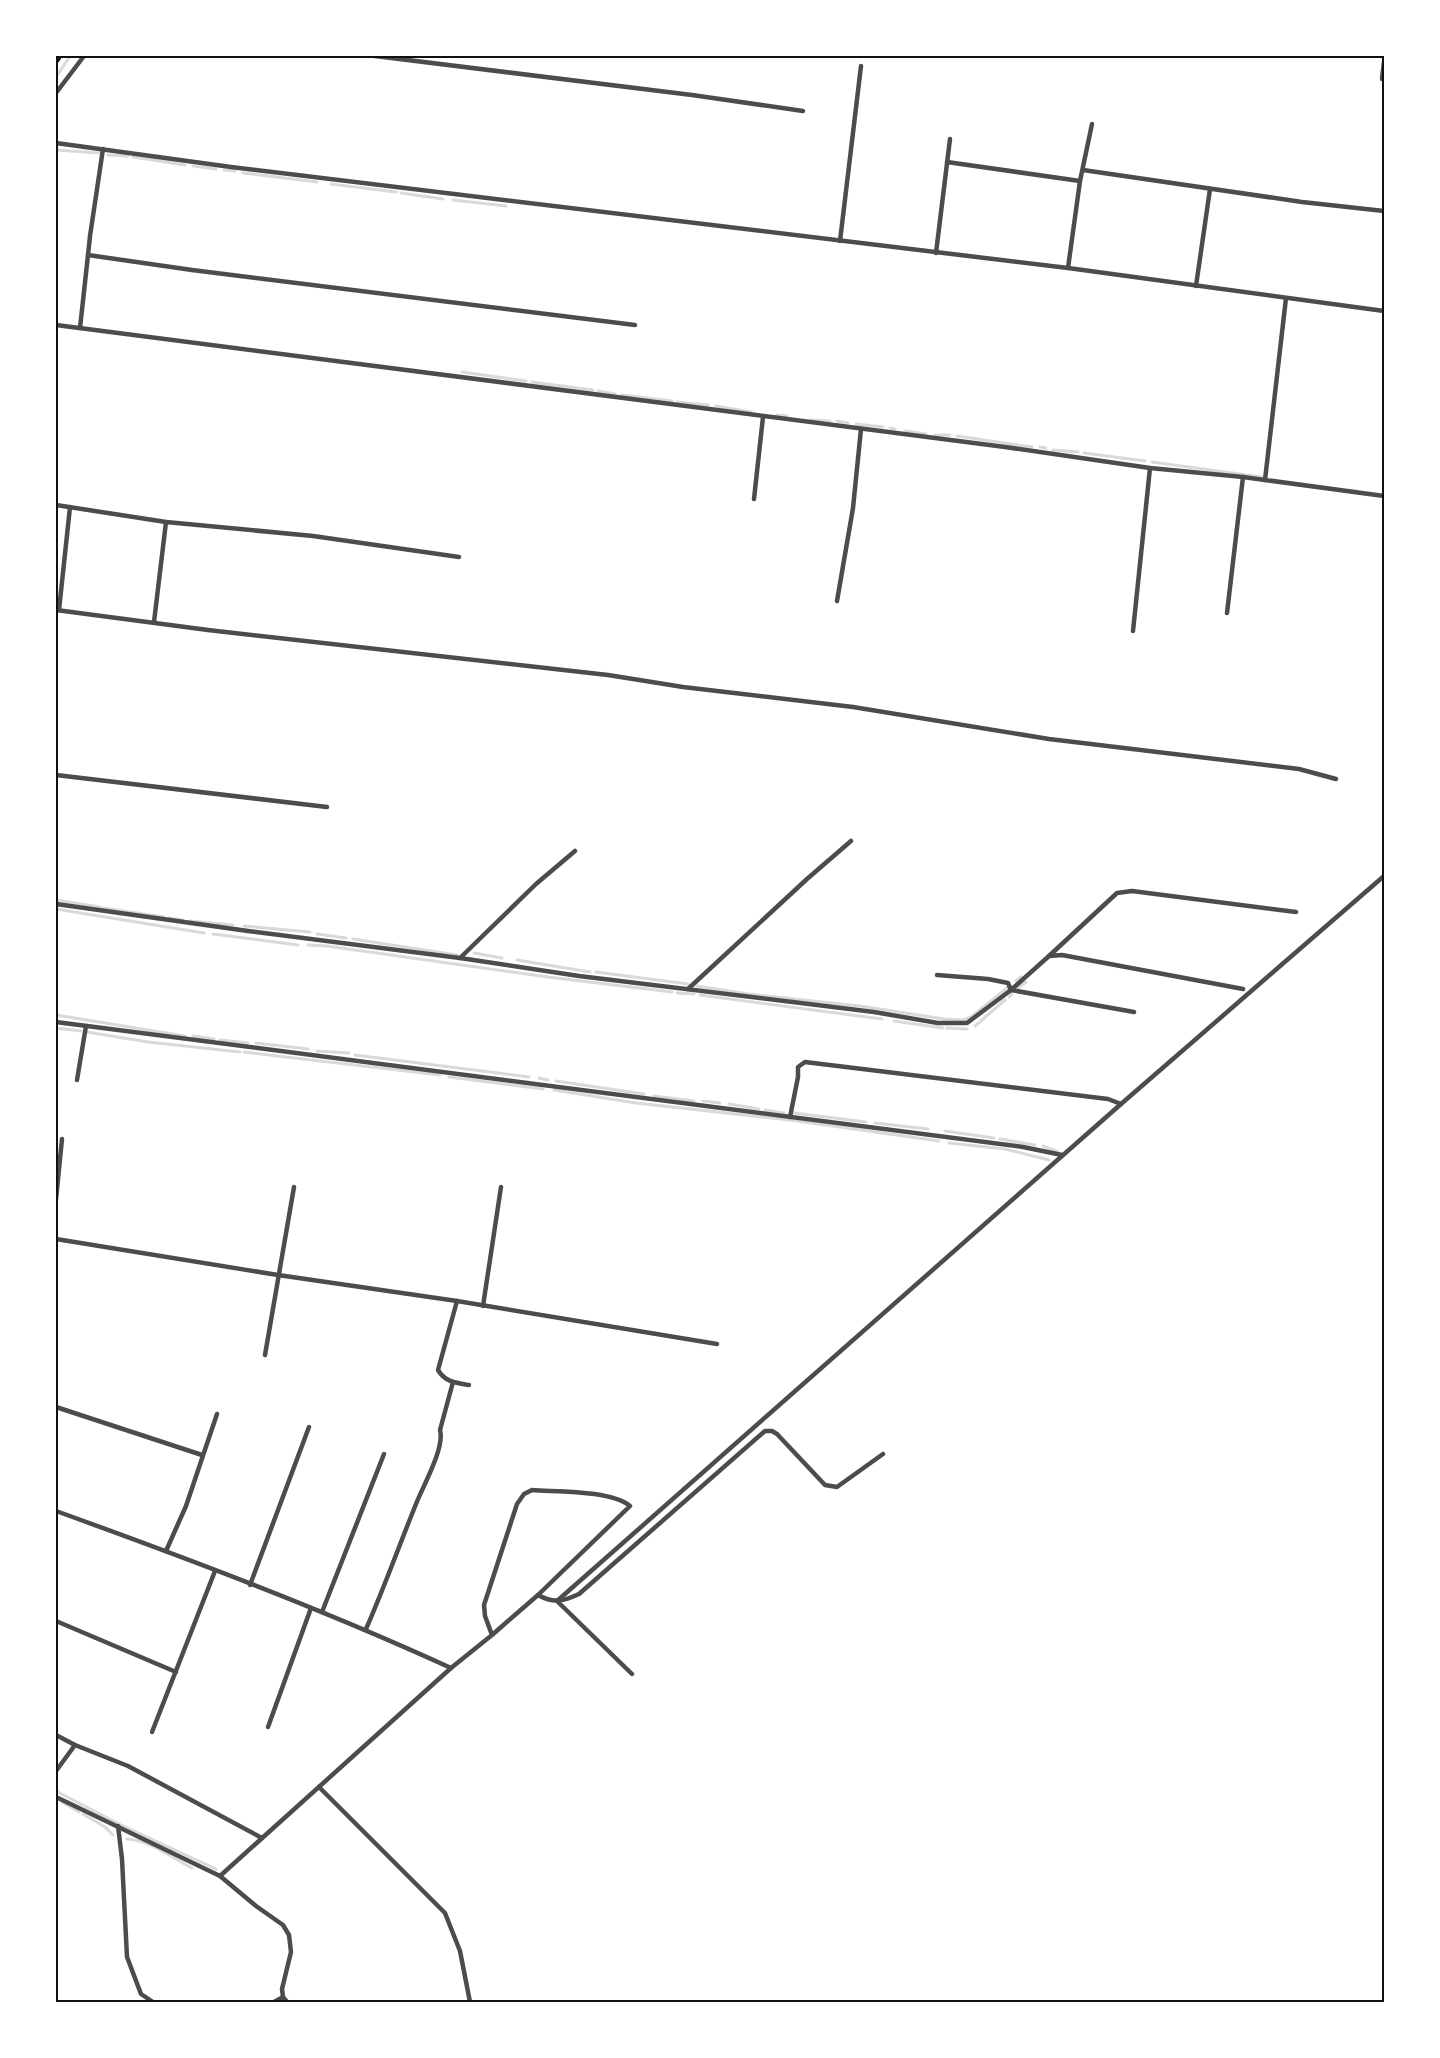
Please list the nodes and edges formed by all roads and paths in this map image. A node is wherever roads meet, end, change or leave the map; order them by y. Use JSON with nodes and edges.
{"nodes":[{"id":1,"x":58,"y":56,"type":"edge"},
{"id":2,"x":84,"y":56,"type":"edge"},
{"id":3,"x":375,"y":56,"type":"edge"},
{"id":4,"x":56,"y":59,"type":"edge"},
{"id":5,"x":1384,"y":62,"type":"edge"},
{"id":6,"x":861,"y":66,"type":"dead end"},
{"id":7,"x":1382,"y":79,"type":"dead end"},
{"id":8,"x":56,"y":93,"type":"edge"},
{"id":9,"x":803,"y":111,"type":"dead end"},
{"id":10,"x":1092,"y":124,"type":"dead end"},
{"id":11,"x":950,"y":139,"type":"dead end"},
{"id":12,"x":56,"y":143,"type":"edge"},
{"id":13,"x":103,"y":149,"type":"junction"},
{"id":14,"x":947,"y":162,"type":"junction"},
{"id":15,"x":1083,"y":170,"type":"junction"},
{"id":16,"x":1080,"y":181,"type":"junction"},
{"id":17,"x":1210,"y":189,"type":"junction"},
{"id":18,"x":1384,"y":211,"type":"edge"},
{"id":19,"x":840,"y":241,"type":"junction"},
{"id":20,"x":936,"y":253,"type":"junction"},
{"id":21,"x":88,"y":255,"type":"junction"},
{"id":22,"x":1068,"y":268,"type":"junction"},
{"id":23,"x":1196,"y":286,"type":"junction"},
{"id":24,"x":1286,"y":298,"type":"junction"},
{"id":25,"x":1384,"y":310,"type":"edge"},
{"id":26,"x":635,"y":324,"type":"dead end"},
{"id":27,"x":56,"y":325,"type":"edge"},
{"id":28,"x":80,"y":328,"type":"junction"},
{"id":29,"x":763,"y":417,"type":"junction"},
{"id":30,"x":861,"y":429,"type":"junction"},
{"id":31,"x":1150,"y":468,"type":"junction"},
{"id":32,"x":1243,"y":477,"type":"junction"},
{"id":33,"x":1265,"y":480,"type":"junction"},
{"id":34,"x":1384,"y":496,"type":"edge"},
{"id":35,"x":754,"y":499,"type":"dead end"},
{"id":36,"x":56,"y":505,"type":"edge"},
{"id":37,"x":70,"y":507,"type":"junction"},
{"id":38,"x":166,"y":522,"type":"junction"},
{"id":39,"x":459,"y":557,"type":"dead end"},
{"id":40,"x":837,"y":601,"type":"dead end"},
{"id":41,"x":57,"y":610,"type":"edge"},
{"id":42,"x":1227,"y":613,"type":"dead end"},
{"id":43,"x":154,"y":622,"type":"junction"},
{"id":44,"x":1133,"y":631,"type":"dead end"},
{"id":45,"x":56,"y":775,"type":"edge"},
{"id":46,"x":1336,"y":779,"type":"dead end"},
{"id":47,"x":327,"y":807,"type":"dead end"},
{"id":48,"x":851,"y":841,"type":"dead end"},
{"id":49,"x":575,"y":851,"type":"dead end"},
{"id":50,"x":1384,"y":876,"type":"edge"},
{"id":51,"x":56,"y":904,"type":"edge"},
{"id":52,"x":1296,"y":912,"type":"dead end"},
{"id":53,"x":1048,"y":956,"type":"junction"},
{"id":54,"x":460,"y":958,"type":"junction"},
{"id":55,"x":937,"y":975,"type":"dead end"},
{"id":56,"x":688,"y":989,"type":"junction"},
{"id":57,"x":1243,"y":989,"type":"dead end"},
{"id":58,"x":1011,"y":990,"type":"junction"},
{"id":59,"x":1134,"y":1012,"type":"dead end"},
{"id":60,"x":56,"y":1022,"type":"edge"},
{"id":61,"x":86,"y":1026,"type":"junction"},
{"id":62,"x":77,"y":1080,"type":"dead end"},
{"id":63,"x":1121,"y":1104,"type":"junction"},
{"id":64,"x":790,"y":1117,"type":"junction"},
{"id":65,"x":62,"y":1139,"type":"dead end"},
{"id":66,"x":1062,"y":1155,"type":"junction"},
{"id":67,"x":294,"y":1187,"type":"dead end"},
{"id":68,"x":501,"y":1187,"type":"dead end"},
{"id":69,"x":56,"y":1199,"type":"edge"},
{"id":70,"x":56,"y":1239,"type":"edge"},
{"id":71,"x":278,"y":1275,"type":"junction"},
{"id":72,"x":457,"y":1300,"type":"junction"},
{"id":73,"x":483,"y":1306,"type":"junction"},
{"id":74,"x":717,"y":1344,"type":"dead end"},
{"id":75,"x":265,"y":1355,"type":"dead end"},
{"id":76,"x":453,"y":1382,"type":"junction"},
{"id":77,"x":469,"y":1385,"type":"dead end"},
{"id":78,"x":56,"y":1407,"type":"edge"},
{"id":79,"x":217,"y":1414,"type":"dead end"},
{"id":80,"x":309,"y":1427,"type":"dead end"},
{"id":81,"x":384,"y":1454,"type":"dead end"},
{"id":82,"x":883,"y":1454,"type":"dead end"},
{"id":83,"x":202,"y":1455,"type":"junction"},
{"id":84,"x":56,"y":1511,"type":"edge"},
{"id":85,"x":166,"y":1551,"type":"junction"},
{"id":86,"x":215,"y":1571,"type":"junction"},
{"id":87,"x":250,"y":1585,"type":"junction"},
{"id":88,"x":538,"y":1595,"type":"junction"},
{"id":89,"x":557,"y":1601,"type":"junction"},
{"id":90,"x":311,"y":1608,"type":"junction"},
{"id":91,"x":322,"y":1612,"type":"junction"},
{"id":92,"x":56,"y":1621,"type":"edge"},
{"id":93,"x":366,"y":1629,"type":"junction"},
{"id":94,"x":492,"y":1635,"type":"junction"},
{"id":95,"x":451,"y":1668,"type":"junction"},
{"id":96,"x":176,"y":1672,"type":"junction"},
{"id":97,"x":632,"y":1674,"type":"dead end"},
{"id":98,"x":268,"y":1726,"type":"dead end"},
{"id":99,"x":152,"y":1732,"type":"dead end"},
{"id":100,"x":56,"y":1735,"type":"edge"},
{"id":101,"x":75,"y":1745,"type":"junction"},
{"id":102,"x":56,"y":1771,"type":"edge"},
{"id":103,"x":319,"y":1787,"type":"junction"},
{"id":104,"x":56,"y":1797,"type":"edge"},
{"id":105,"x":118,"y":1826,"type":"junction"},
{"id":106,"x":262,"y":1838,"type":"junction"},
{"id":107,"x":220,"y":1876,"type":"junction"},
{"id":108,"x":283,"y":1997,"type":"junction"},
{"id":109,"x":153,"y":2002,"type":"edge"},
{"id":110,"x":274,"y":2002,"type":"edge"},
{"id":111,"x":287,"y":2002,"type":"edge"},
{"id":112,"x":470,"y":2002,"type":"edge"}],
"edges":[{"from":1,"to":4,"type":"main road"},
{"from":2,"to":8,"type":"street"},
{"from":3,"to":9,"type":"street"},
{"from":5,"to":7,"type":"street"},
{"from":6,"to":19,"type":"street"},
{"from":10,"to":15,"type":"street"},
{"from":11,"to":14,"type":"street"},
{"from":12,"to":13,"type":"street"},
{"from":13,"to":19,"type":"street"},
{"from":13,"to":21,"type":"street"},
{"from":14,"to":16,"type":"street"},
{"from":14,"to":20,"type":"street"},
{"from":15,"to":16,"type":"street"},
{"from":15,"to":17,"type":"street"},
{"from":16,"to":22,"type":"street"},
{"from":17,"to":18,"type":"street"},
{"from":17,"to":23,"type":"street"},
{"from":19,"to":20,"type":"street"},
{"from":20,"to":22,"type":"street"},
{"from":21,"to":26,"type":"street"},
{"from":21,"to":28,"type":"street"},
{"from":22,"to":23,"type":"street"},
{"from":23,"to":24,"type":"street"},
{"from":24,"to":25,"type":"street"},
{"from":24,"to":33,"type":"street"},
{"from":27,"to":28,"type":"street"},
{"from":28,"to":29,"type":"street"},
{"from":29,"to":30,"type":"street"},
{"from":29,"to":35,"type":"street"},
{"from":30,"to":31,"type":"street"},
{"from":30,"to":40,"type":"street"},
{"from":31,"to":32,"type":"street"},
{"from":31,"to":44,"type":"street"},
{"from":32,"to":33,"type":"street"},
{"from":32,"to":42,"type":"street"},
{"from":33,"to":34,"type":"street"},
{"from":36,"to":37,"type":"street"},
{"from":37,"to":38,"type":"street"},
{"from":37,"to":41,"type":"street"},
{"from":38,"to":39,"type":"street"},
{"from":38,"to":43,"type":"street"},
{"from":41,"to":43,"type":"street"},
{"from":43,"to":46,"type":"street"},
{"from":45,"to":47,"type":"street"},
{"from":48,"to":56,"type":"street"},
{"from":49,"to":54,"type":"street"},
{"from":50,"to":63,"type":"street"},
{"from":51,"to":54,"type":"street"},
{"from":52,"to":53,"type":"street"},
{"from":53,"to":57,"type":"street"},
{"from":53,"to":58,"type":"street"},
{"from":54,"to":56,"type":"street"},
{"from":55,"to":58,"type":"street"},
{"from":56,"to":58,"type":"street"},
{"from":58,"to":59,"type":"street"},
{"from":60,"to":61,"type":"street"},
{"from":61,"to":62,"type":"street"},
{"from":61,"to":64,"type":"street"},
{"from":63,"to":64,"type":"street"},
{"from":63,"to":66,"type":"street"},
{"from":64,"to":66,"type":"street"},
{"from":65,"to":69,"type":"street"},
{"from":66,"to":89,"type":"street"},
{"from":67,"to":71,"type":"street"},
{"from":68,"to":73,"type":"street"},
{"from":70,"to":71,"type":"street"},
{"from":71,"to":72,"type":"street"},
{"from":71,"to":75,"type":"street"},
{"from":72,"to":73,"type":"street"},
{"from":72,"to":76,"type":"street"},
{"from":73,"to":74,"type":"street"},
{"from":76,"to":77,"type":"street"},
{"from":76,"to":93,"type":"street"},
{"from":78,"to":83,"type":"street"},
{"from":79,"to":83,"type":"street"},
{"from":80,"to":87,"type":"street"},
{"from":81,"to":91,"type":"street"},
{"from":82,"to":89,"type":"street"},
{"from":83,"to":85,"type":"street"},
{"from":84,"to":85,"type":"street"},
{"from":85,"to":86,"type":"street"},
{"from":86,"to":87,"type":"street"},
{"from":86,"to":96,"type":"street"},
{"from":87,"to":90,"type":"street"},
{"from":88,"to":89,"type":"street"},
{"from":88,"to":94,"type":"street"},
{"from":88,"to":94,"type":"street"},
{"from":89,"to":97,"type":"street"},
{"from":90,"to":91,"type":"street"},
{"from":90,"to":98,"type":"street"},
{"from":91,"to":93,"type":"street"},
{"from":92,"to":96,"type":"street"},
{"from":93,"to":95,"type":"street"},
{"from":94,"to":95,"type":"street"},
{"from":95,"to":103,"type":"street"},
{"from":96,"to":99,"type":"street"},
{"from":100,"to":101,"type":"street"},
{"from":101,"to":102,"type":"street"},
{"from":101,"to":106,"type":"street"},
{"from":103,"to":106,"type":"street"},
{"from":103,"to":112,"type":"street"},
{"from":104,"to":105,"type":"street"},
{"from":105,"to":107,"type":"street"},
{"from":105,"to":109,"type":"street"},
{"from":106,"to":107,"type":"street"},
{"from":107,"to":108,"type":"street"},
{"from":108,"to":110,"type":"street"},
{"from":108,"to":111,"type":"street"}]}
